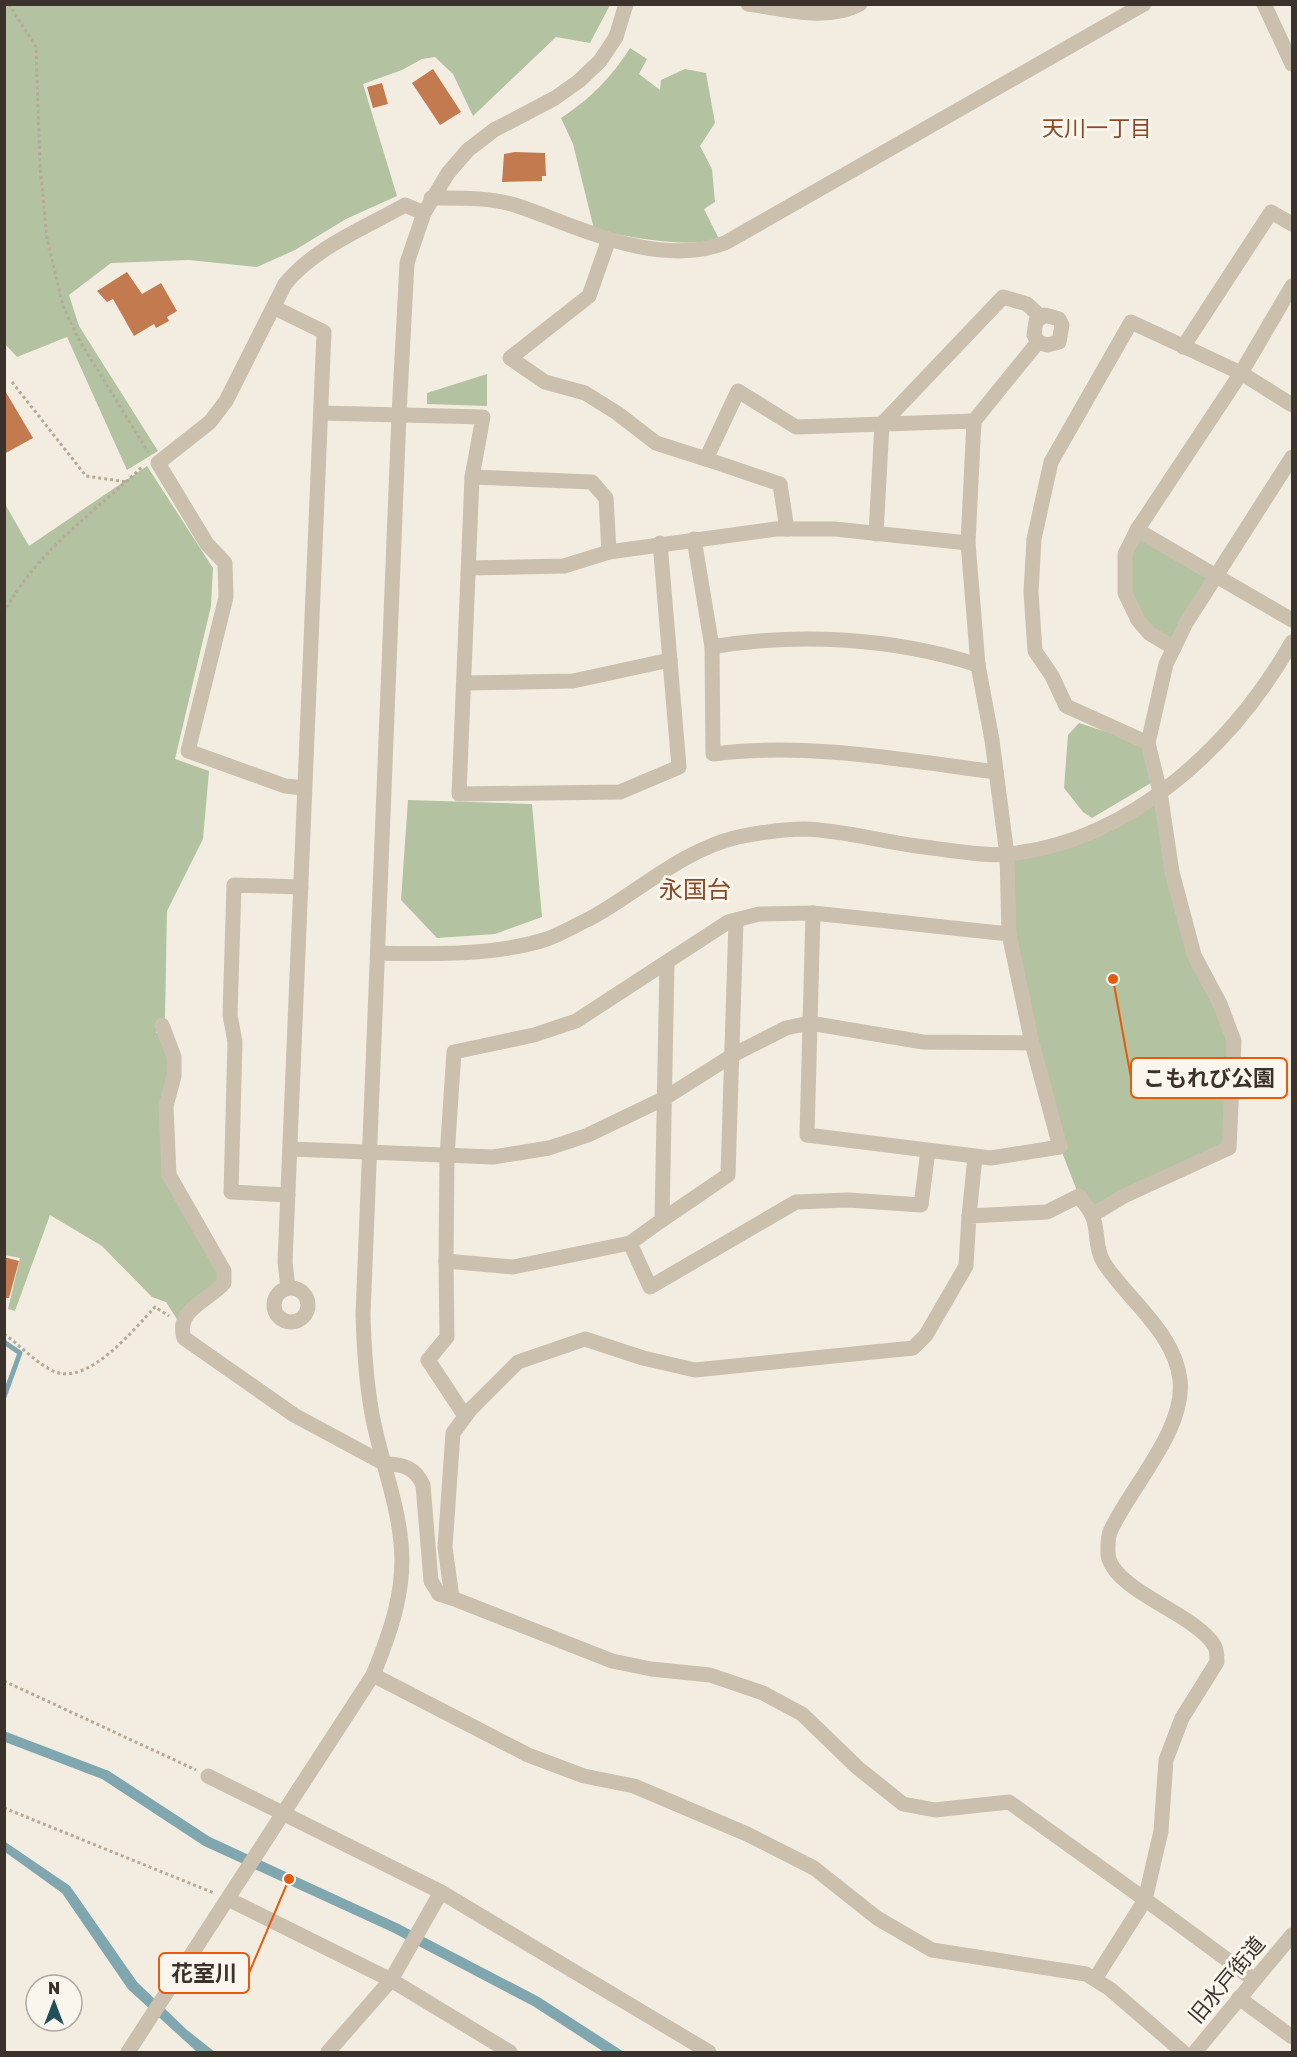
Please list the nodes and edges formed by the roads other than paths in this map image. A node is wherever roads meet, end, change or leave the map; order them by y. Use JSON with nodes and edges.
{"nodes":[{"id":1,"x":626,"y":4,"type":"edge"},
{"id":2,"x":748,"y":4,"type":"edge"},
{"id":3,"x":860,"y":4,"type":"edge"},
{"id":4,"x":1144,"y":4,"type":"edge"},
{"id":5,"x":1264,"y":4,"type":"edge"},
{"id":6,"x":1293,"y":64,"type":"edge"},
{"id":7,"x":432,"y":198,"type":"junction"},
{"id":8,"x":424,"y":213,"type":"junction"},
{"id":9,"x":1293,"y":224,"type":"edge"},
{"id":10,"x":609,"y":239,"type":"junction"},
{"id":11,"x":1293,"y":286,"type":"edge"},
{"id":12,"x":275,"y":308,"type":"junction"},
{"id":13,"x":1041,"y":317,"type":"junction"},
{"id":14,"x":1038,"y":342,"type":"junction"},
{"id":15,"x":1183,"y":346,"type":"junction"},
{"id":16,"x":1241,"y":373,"type":"junction"},
{"id":17,"x":1293,"y":405,"type":"edge"},
{"id":18,"x":321,"y":413,"type":"junction"},
{"id":19,"x":399,"y":415,"type":"junction"},
{"id":20,"x":974,"y":421,"type":"junction"},
{"id":21,"x":882,"y":424,"type":"junction"},
{"id":22,"x":1293,"y":457,"type":"edge"},
{"id":23,"x":706,"y":459,"type":"junction"},
{"id":24,"x":472,"y":477,"type":"junction"},
{"id":25,"x":787,"y":529,"type":"junction"},
{"id":26,"x":1137,"y":530,"type":"junction"},
{"id":27,"x":876,"y":534,"type":"junction"},
{"id":28,"x":694,"y":539,"type":"junction"},
{"id":29,"x":660,"y":543,"type":"junction"},
{"id":30,"x":968,"y":543,"type":"junction"},
{"id":31,"x":609,"y":552,"type":"junction"},
{"id":32,"x":468,"y":568,"type":"junction"},
{"id":33,"x":1215,"y":575,"type":"junction"},
{"id":34,"x":1293,"y":620,"type":"edge"},
{"id":35,"x":1293,"y":642,"type":"edge"},
{"id":36,"x":711,"y":647,"type":"junction"},
{"id":37,"x":1174,"y":648,"type":"junction"},
{"id":38,"x":670,"y":660,"type":"junction"},
{"id":39,"x":978,"y":665,"type":"junction"},
{"id":40,"x":464,"y":683,"type":"junction"},
{"id":41,"x":1148,"y":743,"type":"junction"},
{"id":42,"x":996,"y":772,"type":"junction"},
{"id":43,"x":304,"y":788,"type":"junction"},
{"id":44,"x":1160,"y":792,"type":"junction"},
{"id":45,"x":1007,"y":855,"type":"junction"},
{"id":46,"x":301,"y":887,"type":"junction"},
{"id":47,"x":813,"y":913,"type":"junction"},
{"id":48,"x":736,"y":920,"type":"junction"},
{"id":49,"x":1009,"y":934,"type":"junction"},
{"id":50,"x":378,"y":953,"type":"junction"},
{"id":51,"x":667,"y":963,"type":"junction"},
{"id":52,"x":810,"y":1023,"type":"junction"},
{"id":53,"x":162,"y":1025,"type":"dead end"},
{"id":54,"x":1032,"y":1043,"type":"junction"},
{"id":55,"x":733,"y":1055,"type":"junction"},
{"id":56,"x":665,"y":1098,"type":"junction"},
{"id":57,"x":291,"y":1149,"type":"junction"},
{"id":58,"x":368,"y":1151,"type":"junction"},
{"id":59,"x":928,"y":1151,"type":"junction"},
{"id":60,"x":447,"y":1156,"type":"junction"},
{"id":61,"x":975,"y":1157,"type":"junction"},
{"id":62,"x":288,"y":1195,"type":"junction"},
{"id":63,"x":1092,"y":1215,"type":"junction"},
{"id":64,"x":969,"y":1216,"type":"junction"},
{"id":65,"x":662,"y":1220,"type":"junction"},
{"id":66,"x":630,"y":1243,"type":"junction"},
{"id":67,"x":446,"y":1261,"type":"junction"},
{"id":68,"x":288,"y":1288,"type":"dead end"},
{"id":69,"x":465,"y":1416,"type":"junction"},
{"id":70,"x":385,"y":1464,"type":"junction"},
{"id":71,"x":452,"y":1598,"type":"junction"},
{"id":72,"x":373,"y":1675,"type":"junction"},
{"id":73,"x":208,"y":1776,"type":"road end"},
{"id":74,"x":282,"y":1815,"type":"junction"},
{"id":75,"x":231,"y":1895,"type":"junction"},
{"id":76,"x":439,"y":1897,"type":"junction"},
{"id":77,"x":1145,"y":1900,"type":"junction"},
{"id":78,"x":1293,"y":1935,"type":"edge"},
{"id":79,"x":393,"y":1977,"type":"junction"},
{"id":80,"x":1095,"y":1979,"type":"junction"},
{"id":81,"x":1254,"y":1980,"type":"junction"},
{"id":82,"x":1239,"y":1998,"type":"junction"},
{"id":83,"x":1293,"y":2037,"type":"edge"},
{"id":84,"x":128,"y":2052,"type":"edge"},
{"id":85,"x":328,"y":2052,"type":"edge"},
{"id":86,"x":510,"y":2052,"type":"edge"},
{"id":87,"x":709,"y":2052,"type":"edge"},
{"id":88,"x":1183,"y":2052,"type":"edge"},
{"id":89,"x":1195,"y":2052,"type":"edge"}],
"edges":[{"from":1,"to":7,"type":"street"},
{"from":2,"to":3,"type":"street"},
{"from":4,"to":10,"type":"street"},
{"from":5,"to":6,"type":"street"},
{"from":7,"to":8,"type":"street"},
{"from":7,"to":10,"type":"street"},
{"from":8,"to":12,"type":"street"},
{"from":8,"to":19,"type":"street"},
{"from":9,"to":15,"type":"street"},
{"from":10,"to":23,"type":"street"},
{"from":11,"to":16,"type":"street"},
{"from":12,"to":18,"type":"street"},
{"from":12,"to":43,"type":"street"},
{"from":13,"to":14,"type":"street"},
{"from":13,"to":14,"type":"street"},
{"from":13,"to":21,"type":"street"},
{"from":14,"to":20,"type":"street"},
{"from":15,"to":16,"type":"street"},
{"from":15,"to":41,"type":"street"},
{"from":16,"to":17,"type":"street"},
{"from":16,"to":26,"type":"street"},
{"from":18,"to":19,"type":"street"},
{"from":18,"to":43,"type":"street"},
{"from":19,"to":24,"type":"street"},
{"from":19,"to":50,"type":"street"},
{"from":20,"to":21,"type":"street"},
{"from":20,"to":30,"type":"street"},
{"from":21,"to":23,"type":"street"},
{"from":21,"to":27,"type":"street"},
{"from":22,"to":33,"type":"street"},
{"from":23,"to":25,"type":"street"},
{"from":24,"to":31,"type":"street"},
{"from":24,"to":32,"type":"street"},
{"from":25,"to":27,"type":"street"},
{"from":25,"to":28,"type":"street"},
{"from":26,"to":33,"type":"street"},
{"from":26,"to":37,"type":"street"},
{"from":27,"to":30,"type":"street"},
{"from":28,"to":29,"type":"street"},
{"from":28,"to":36,"type":"street"},
{"from":29,"to":31,"type":"street"},
{"from":29,"to":38,"type":"street"},
{"from":30,"to":39,"type":"street"},
{"from":31,"to":32,"type":"street"},
{"from":32,"to":40,"type":"street"},
{"from":33,"to":34,"type":"street"},
{"from":33,"to":37,"type":"street"},
{"from":35,"to":44,"type":"street"},
{"from":36,"to":39,"type":"street"},
{"from":36,"to":42,"type":"street"},
{"from":37,"to":41,"type":"street"},
{"from":38,"to":40,"type":"street"},
{"from":38,"to":40,"type":"street"},
{"from":39,"to":42,"type":"street"},
{"from":41,"to":44,"type":"street"},
{"from":42,"to":45,"type":"street"},
{"from":43,"to":46,"type":"street"},
{"from":44,"to":45,"type":"street"},
{"from":44,"to":63,"type":"street"},
{"from":45,"to":49,"type":"street"},
{"from":45,"to":50,"type":"street"},
{"from":46,"to":57,"type":"street"},
{"from":46,"to":62,"type":"street"},
{"from":47,"to":48,"type":"street"},
{"from":47,"to":49,"type":"street"},
{"from":47,"to":52,"type":"street"},
{"from":48,"to":51,"type":"street"},
{"from":48,"to":55,"type":"street"},
{"from":49,"to":54,"type":"street"},
{"from":50,"to":58,"type":"street"},
{"from":51,"to":56,"type":"street"},
{"from":51,"to":60,"type":"street"},
{"from":52,"to":54,"type":"street"},
{"from":52,"to":55,"type":"street"},
{"from":52,"to":59,"type":"street"},
{"from":53,"to":70,"type":"street"},
{"from":54,"to":61,"type":"street"},
{"from":55,"to":56,"type":"street"},
{"from":55,"to":65,"type":"street"},
{"from":56,"to":60,"type":"street"},
{"from":56,"to":65,"type":"street"},
{"from":57,"to":58,"type":"street"},
{"from":57,"to":62,"type":"street"},
{"from":58,"to":60,"type":"street"},
{"from":58,"to":70,"type":"street"},
{"from":59,"to":61,"type":"street"},
{"from":59,"to":66,"type":"street"},
{"from":60,"to":67,"type":"street"},
{"from":61,"to":64,"type":"street"},
{"from":62,"to":68,"type":"street"},
{"from":63,"to":64,"type":"street"},
{"from":63,"to":77,"type":"street"},
{"from":64,"to":69,"type":"street"},
{"from":65,"to":66,"type":"street"},
{"from":66,"to":67,"type":"street"},
{"from":67,"to":69,"type":"street"},
{"from":69,"to":71,"type":"street"},
{"from":70,"to":71,"type":"street"},
{"from":70,"to":72,"type":"street"},
{"from":71,"to":77,"type":"street"},
{"from":72,"to":74,"type":"street"},
{"from":72,"to":80,"type":"street"},
{"from":73,"to":74,"type":"street"},
{"from":74,"to":75,"type":"street"},
{"from":74,"to":76,"type":"street"},
{"from":75,"to":79,"type":"street"},
{"from":75,"to":84,"type":"street"},
{"from":76,"to":79,"type":"street"},
{"from":76,"to":87,"type":"street"},
{"from":77,"to":80,"type":"street"},
{"from":77,"to":81,"type":"street"},
{"from":78,"to":81,"type":"street","name":"旧水戸街道"},
{"from":79,"to":85,"type":"street"},
{"from":79,"to":86,"type":"street"},
{"from":80,"to":88,"type":"street"},
{"from":81,"to":82,"type":"street","name":"旧水戸街道"},
{"from":82,"to":83,"type":"street"},
{"from":82,"to":89,"type":"street","name":"旧水戸街道"}]}
